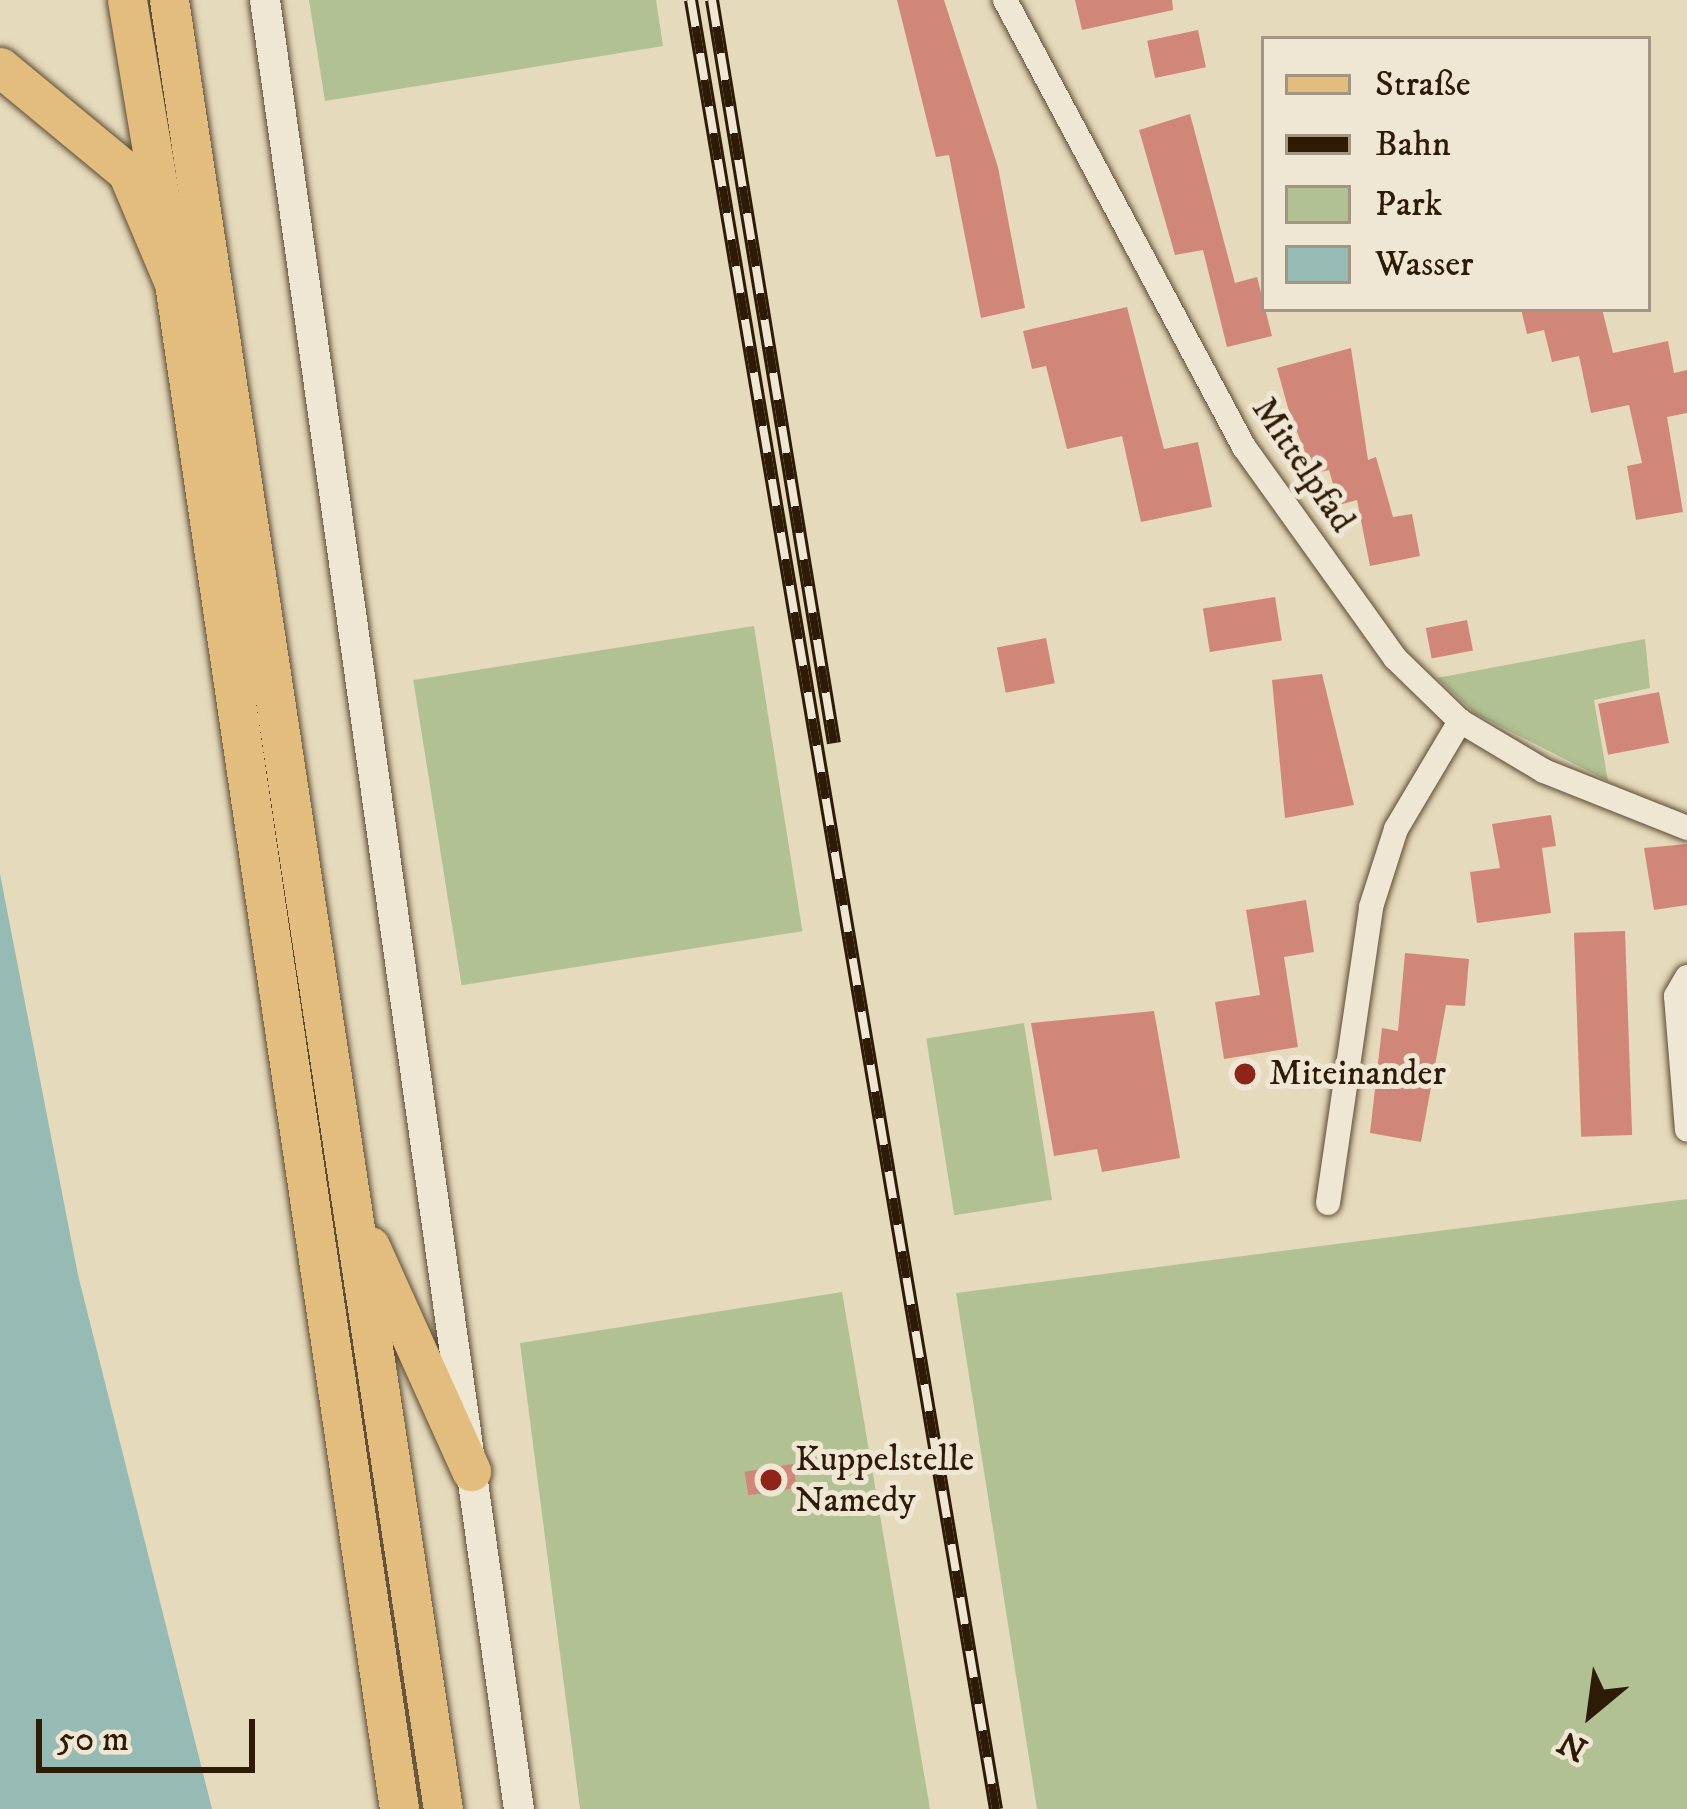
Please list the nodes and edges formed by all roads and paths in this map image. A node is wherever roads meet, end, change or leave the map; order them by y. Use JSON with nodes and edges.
{"nodes":[{"id":1,"x":127,"y":0,"type":"edge"},
{"id":2,"x":169,"y":0,"type":"edge"},
{"id":3,"x":266,"y":0,"type":"edge"},
{"id":4,"x":1005,"y":0,"type":"edge"},
{"id":5,"x":0,"y":67,"type":"edge"},
{"id":6,"x":174,"y":283,"type":"junction"},
{"id":7,"x":1460,"y":721,"type":"junction"},
{"id":8,"x":1687,"y":828,"type":"edge"},
{"id":9,"x":1687,"y":977,"type":"edge"},
{"id":10,"x":333,"y":1122,"type":"junction"},
{"id":11,"x":1687,"y":1130,"type":"edge"},
{"id":12,"x":1328,"y":1203,"type":"dead end"},
{"id":13,"x":470,"y":1471,"type":"junction"},
{"id":14,"x":399,"y":1809,"type":"edge"},
{"id":15,"x":442,"y":1809,"type":"edge"},
{"id":16,"x":519,"y":1809,"type":"edge"}],
"edges":[{"from":1,"to":6,"type":"main road"},
{"from":2,"to":10,"type":"main road"},
{"from":3,"to":13,"type":"street"},
{"from":4,"to":7,"type":"street","name":"Mittelpfad"},
{"from":5,"to":6,"type":"main road"},
{"from":6,"to":14,"type":"main road"},
{"from":7,"to":8,"type":"street","name":"Mittelpfad"},
{"from":7,"to":12,"type":"street"},
{"from":9,"to":11,"type":"street"},
{"from":10,"to":13,"type":"main road"},
{"from":10,"to":15,"type":"main road"},
{"from":13,"to":16,"type":"street"}]}
